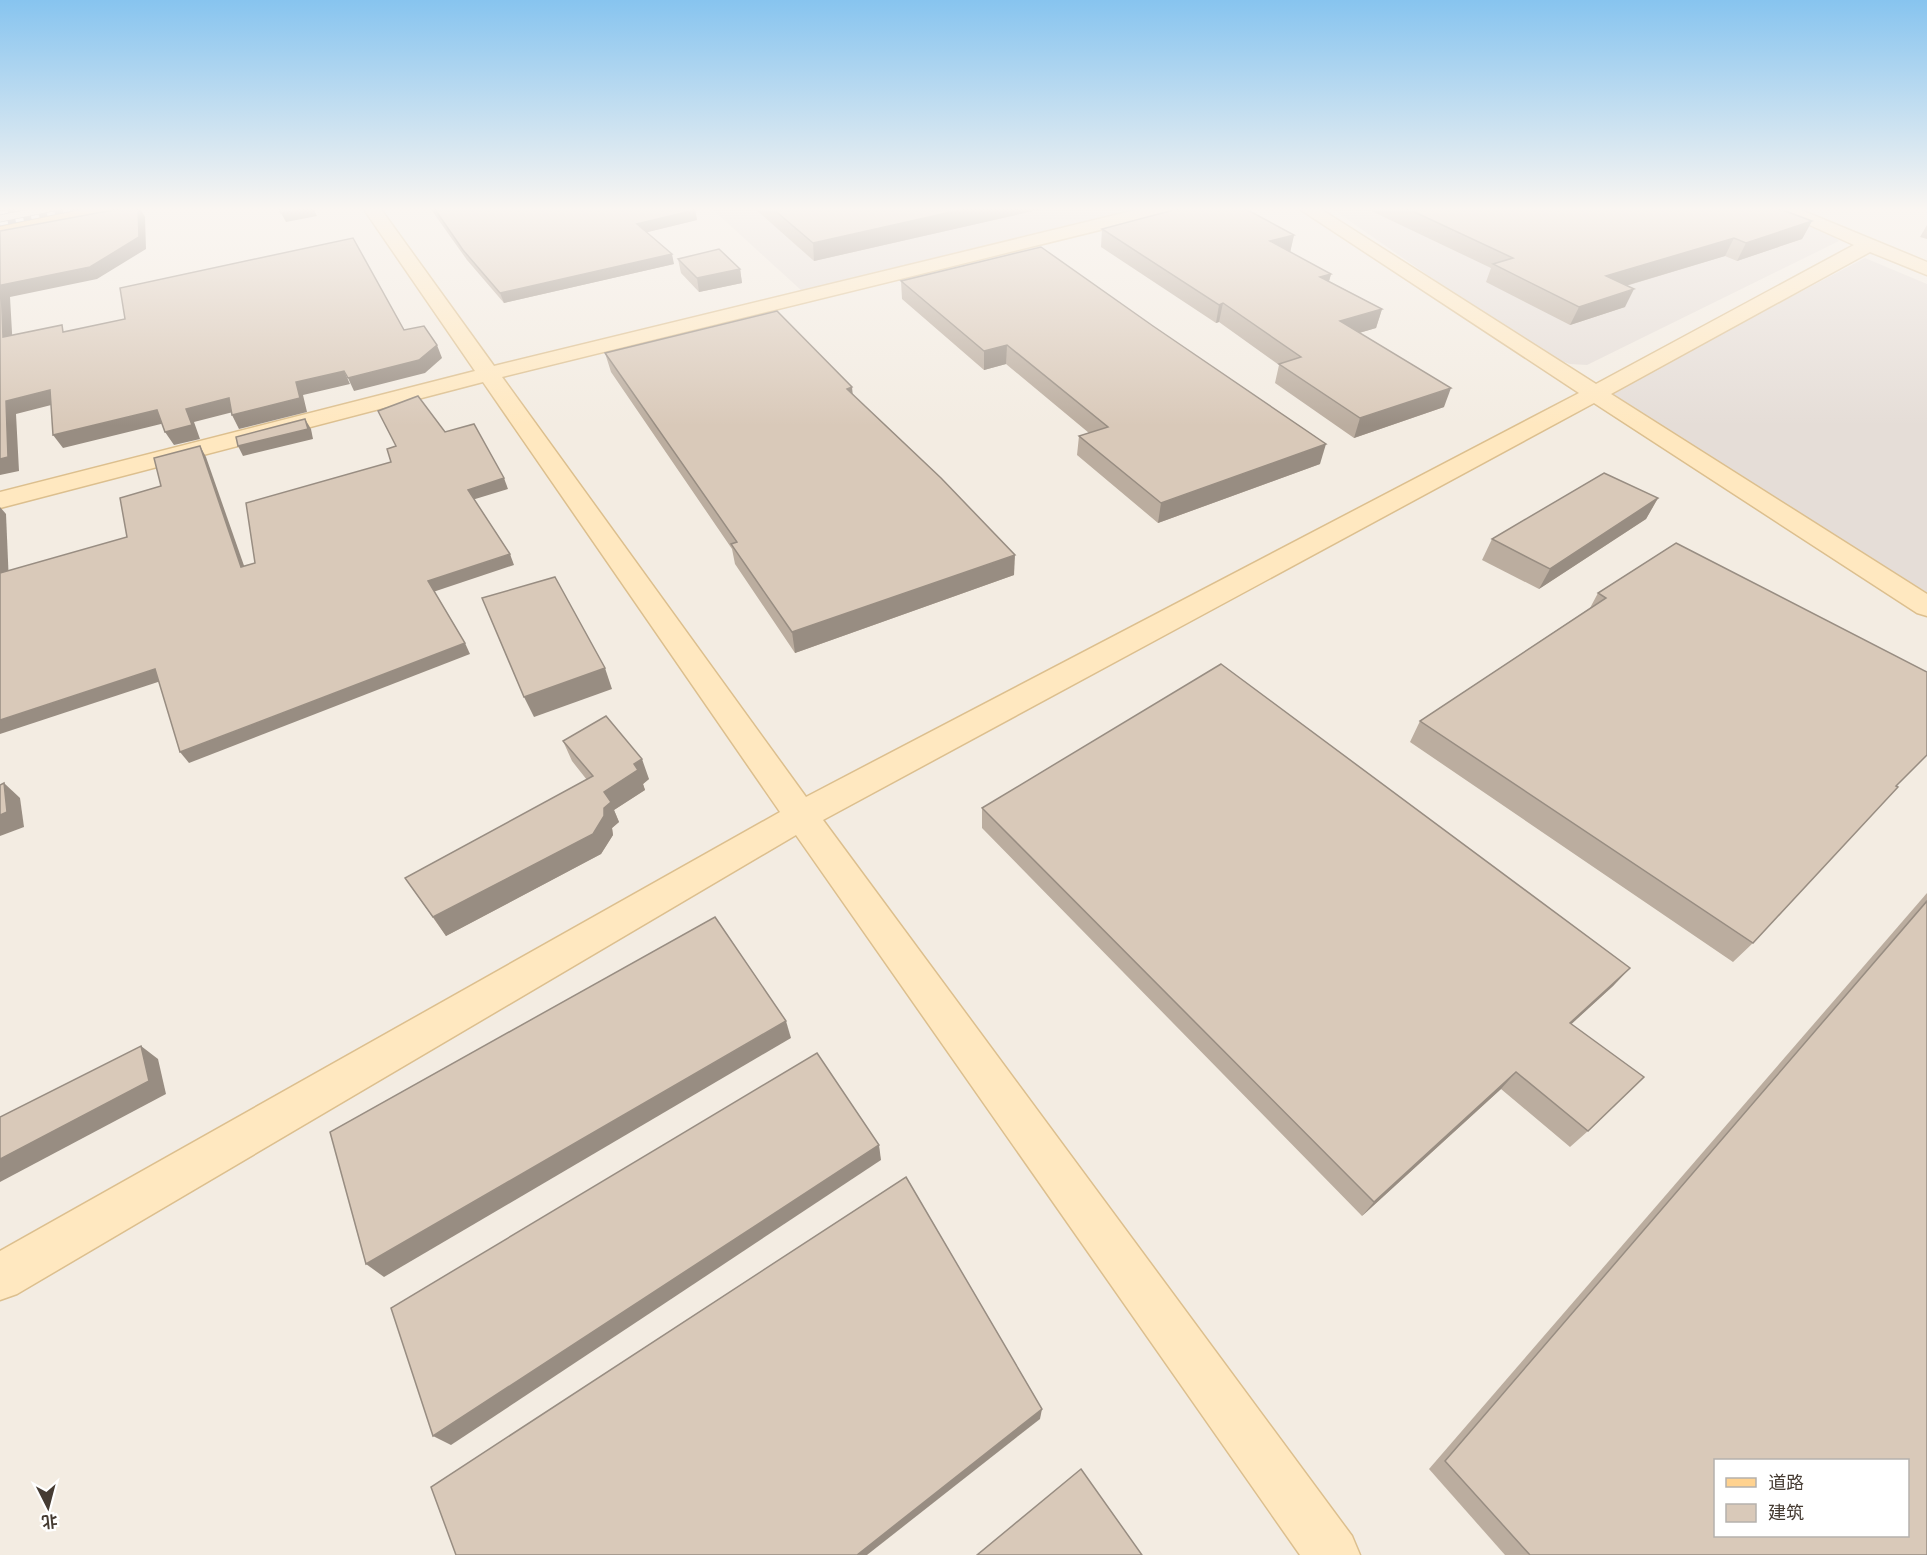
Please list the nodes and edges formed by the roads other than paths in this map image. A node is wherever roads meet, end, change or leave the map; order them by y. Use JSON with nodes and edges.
{"nodes":[{"id":1,"x":423,"y":281,"type":"edge"},
{"id":2,"x":871,"y":281,"type":"edge"},
{"id":3,"x":1417,"y":281,"type":"edge"},
{"id":4,"x":1804,"y":281,"type":"edge"},
{"id":5,"x":490,"y":374,"type":"junction"},
{"id":6,"x":1593,"y":395,"type":"junction"},
{"id":7,"x":0,"y":500,"type":"edge"},
{"id":8,"x":1927,"y":607,"type":"edge"},
{"id":9,"x":801,"y":816,"type":"junction"},
{"id":10,"x":0,"y":1277,"type":"edge"},
{"id":11,"x":1333,"y":1555,"type":"edge"}],
"edges":[{"from":1,"to":5,"type":"street"},
{"from":2,"to":5,"type":"street"},
{"from":3,"to":6,"type":"street"},
{"from":4,"to":6,"type":"street"},
{"from":5,"to":7,"type":"street"},
{"from":5,"to":9,"type":"street"},
{"from":6,"to":8,"type":"street"},
{"from":6,"to":9,"type":"street"},
{"from":9,"to":10,"type":"street"},
{"from":9,"to":11,"type":"street"}]}
